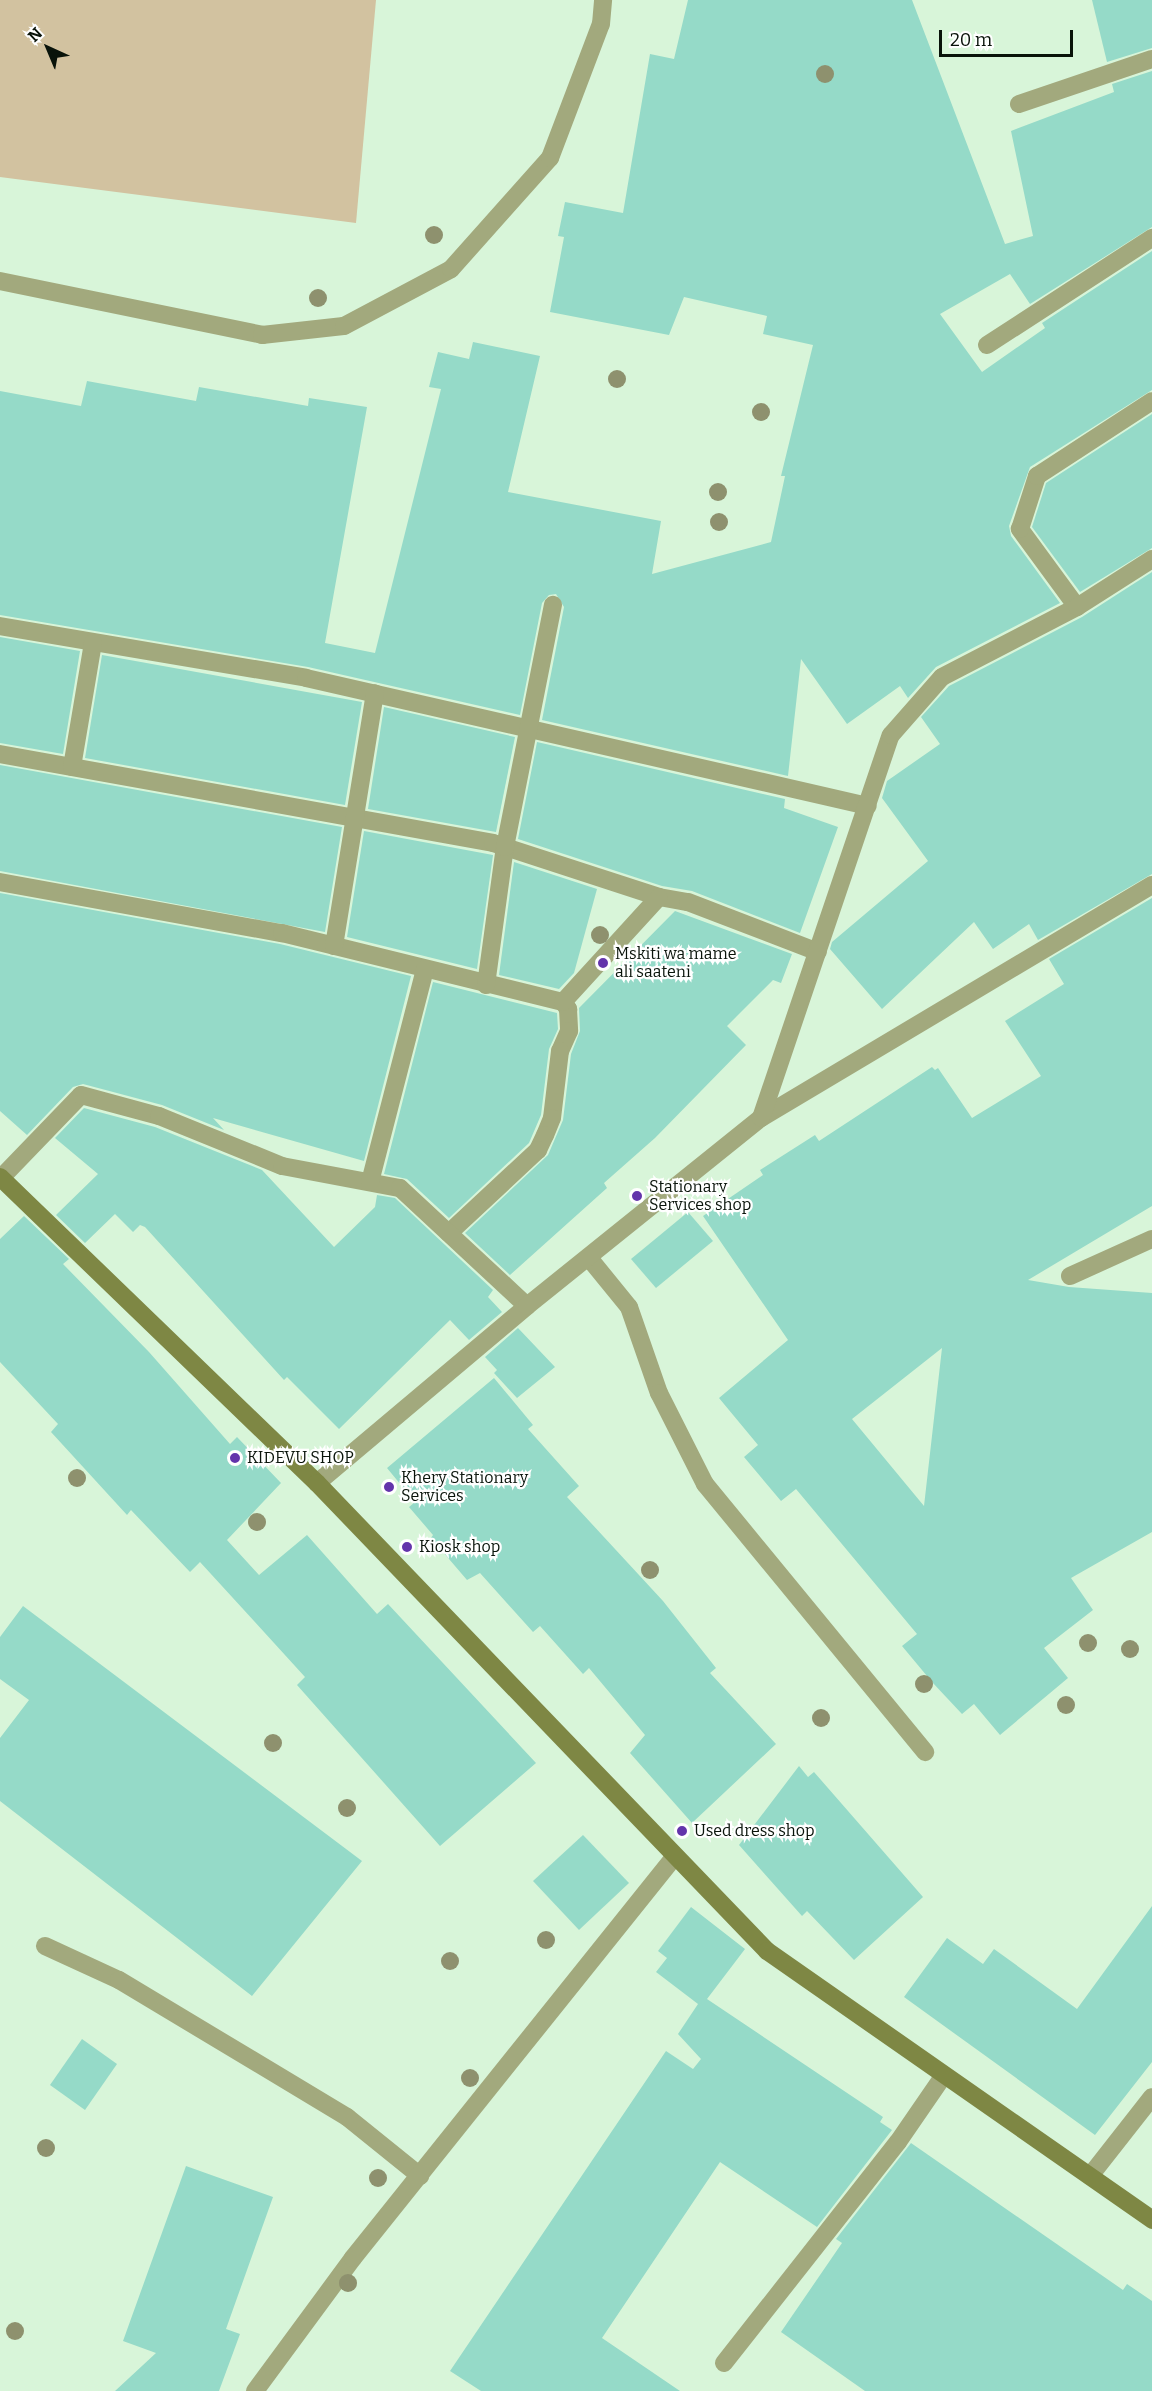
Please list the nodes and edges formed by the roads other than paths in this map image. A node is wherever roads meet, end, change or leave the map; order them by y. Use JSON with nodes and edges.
{"nodes":[{"id":1,"x":603,"y":0,"type":"edge"},
{"id":2,"x":1152,"y":59,"type":"edge"},
{"id":3,"x":1019,"y":104,"type":"dead end"},
{"id":4,"x":1152,"y":238,"type":"edge"},
{"id":5,"x":0,"y":281,"type":"edge"},
{"id":6,"x":987,"y":345,"type":"dead end"},
{"id":7,"x":1152,"y":401,"type":"edge"},
{"id":8,"x":1152,"y":559,"type":"edge"},
{"id":9,"x":553,"y":606,"type":"dead end"},
{"id":10,"x":1077,"y":607,"type":"junction"},
{"id":11,"x":0,"y":626,"type":"edge"},
{"id":12,"x":93,"y":643,"type":"junction"},
{"id":13,"x":375,"y":693,"type":"junction"},
{"id":14,"x":527,"y":727,"type":"junction"},
{"id":15,"x":0,"y":754,"type":"edge"},
{"id":16,"x":72,"y":766,"type":"junction"},
{"id":17,"x":868,"y":806,"type":"junction"},
{"id":18,"x":356,"y":818,"type":"junction"},
{"id":19,"x":505,"y":847,"type":"junction"},
{"id":20,"x":0,"y":882,"type":"edge"},
{"id":21,"x":1152,"y":885,"type":"edge"},
{"id":22,"x":659,"y":897,"type":"junction"},
{"id":23,"x":333,"y":946,"type":"junction"},
{"id":24,"x":818,"y":952,"type":"junction"},
{"id":25,"x":425,"y":969,"type":"junction"},
{"id":26,"x":486,"y":985,"type":"junction"},
{"id":27,"x":563,"y":1002,"type":"junction"},
{"id":28,"x":761,"y":1118,"type":"junction"},
{"id":29,"x":1,"y":1178,"type":"edge"},
{"id":30,"x":369,"y":1182,"type":"junction"},
{"id":31,"x":448,"y":1233,"type":"junction"},
{"id":32,"x":1152,"y":1239,"type":"edge"},
{"id":33,"x":589,"y":1258,"type":"junction"},
{"id":34,"x":1070,"y":1276,"type":"dead end"},
{"id":35,"x":527,"y":1306,"type":"junction"},
{"id":36,"x":317,"y":1483,"type":"junction"},
{"id":37,"x":925,"y":1752,"type":"dead end"},
{"id":38,"x":675,"y":1856,"type":"junction"},
{"id":39,"x":45,"y":1946,"type":"dead end"},
{"id":40,"x":944,"y":2074,"type":"junction"},
{"id":41,"x":1152,"y":2097,"type":"edge"},
{"id":42,"x":420,"y":2176,"type":"junction"},
{"id":43,"x":1090,"y":2176,"type":"junction"},
{"id":44,"x":1152,"y":2220,"type":"edge"},
{"id":45,"x":724,"y":2363,"type":"dead end"},
{"id":46,"x":255,"y":2391,"type":"edge"}],
"edges":[{"from":1,"to":5,"type":"street"},
{"from":2,"to":3,"type":"street"},
{"from":4,"to":6,"type":"street"},
{"from":7,"to":10,"type":"street"},
{"from":8,"to":10,"type":"street"},
{"from":9,"to":14,"type":"street"},
{"from":10,"to":17,"type":"street"},
{"from":11,"to":12,"type":"street"},
{"from":12,"to":13,"type":"street"},
{"from":12,"to":16,"type":"street"},
{"from":13,"to":14,"type":"street"},
{"from":13,"to":18,"type":"street"},
{"from":14,"to":17,"type":"street"},
{"from":14,"to":19,"type":"street"},
{"from":15,"to":16,"type":"street"},
{"from":16,"to":18,"type":"street"},
{"from":17,"to":24,"type":"street"},
{"from":18,"to":19,"type":"street"},
{"from":18,"to":23,"type":"street"},
{"from":19,"to":22,"type":"street"},
{"from":19,"to":26,"type":"street"},
{"from":20,"to":23,"type":"street"},
{"from":21,"to":28,"type":"street"},
{"from":22,"to":24,"type":"street"},
{"from":22,"to":27,"type":"street"},
{"from":23,"to":25,"type":"street"},
{"from":24,"to":28,"type":"street"},
{"from":25,"to":26,"type":"street"},
{"from":25,"to":30,"type":"street"},
{"from":26,"to":27,"type":"street"},
{"from":27,"to":31,"type":"street"},
{"from":28,"to":33,"type":"street"},
{"from":29,"to":30,"type":"street"},
{"from":29,"to":36,"type":"street"},
{"from":30,"to":31,"type":"street"},
{"from":31,"to":35,"type":"street"},
{"from":32,"to":34,"type":"street"},
{"from":33,"to":35,"type":"street"},
{"from":33,"to":37,"type":"street"},
{"from":35,"to":36,"type":"street"},
{"from":36,"to":38,"type":"street"},
{"from":38,"to":40,"type":"street"},
{"from":38,"to":42,"type":"street"},
{"from":39,"to":42,"type":"street"},
{"from":40,"to":43,"type":"street"},
{"from":40,"to":45,"type":"street"},
{"from":41,"to":43,"type":"street"},
{"from":42,"to":46,"type":"street"},
{"from":43,"to":44,"type":"street"}]}
